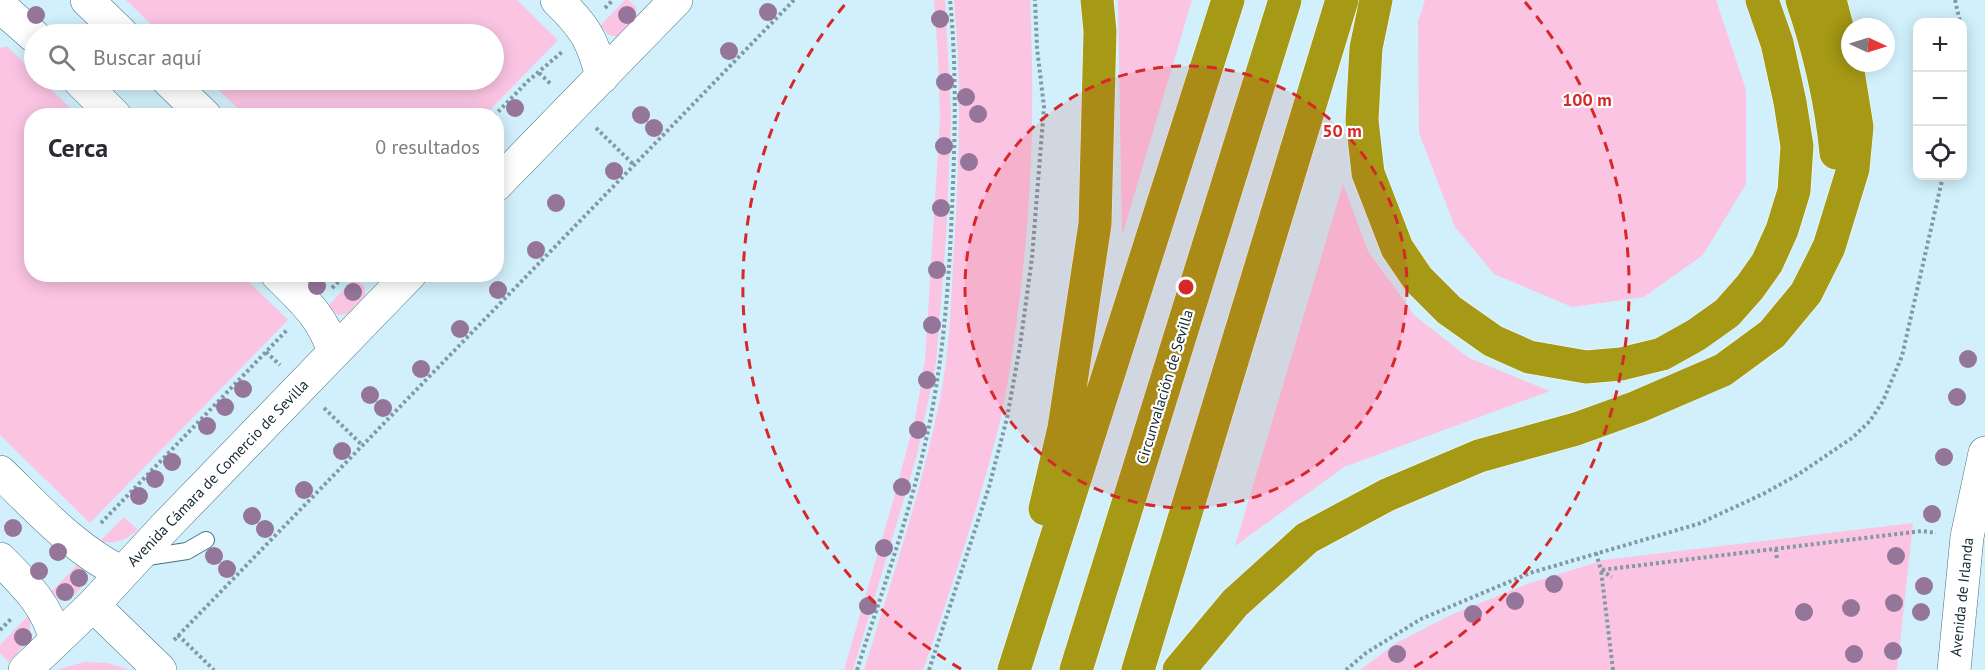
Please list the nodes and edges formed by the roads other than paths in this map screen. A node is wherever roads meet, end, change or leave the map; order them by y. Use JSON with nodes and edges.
{"nodes":[{"id":1,"x":87,"y":0,"type":"edge"},
{"id":2,"x":557,"y":0,"type":"edge"},
{"id":3,"x":1097,"y":0,"type":"edge"},
{"id":4,"x":1227,"y":0,"type":"edge"},
{"id":5,"x":1285,"y":0,"type":"edge"},
{"id":6,"x":1342,"y":0,"type":"edge"},
{"id":7,"x":1376,"y":0,"type":"edge"},
{"id":8,"x":1393,"y":0,"type":"edge"},
{"id":9,"x":1746,"y":0,"type":"edge"},
{"id":10,"x":1762,"y":0,"type":"edge"},
{"id":11,"x":1802,"y":0,"type":"edge"},
{"id":12,"x":1830,"y":0,"type":"edge"},
{"id":13,"x":666,"y":3,"type":"edge"},
{"id":14,"x":0,"y":6,"type":"edge"},
{"id":15,"x":112,"y":24,"type":"edge"},
{"id":16,"x":24,"y":27,"type":"edge"},
{"id":17,"x":602,"y":77,"type":"junction"},
{"id":18,"x":89,"y":90,"type":"edge"},
{"id":19,"x":178,"y":90,"type":"edge"},
{"id":20,"x":108,"y":108,"type":"edge"},
{"id":21,"x":197,"y":108,"type":"edge"},
{"id":22,"x":504,"y":177,"type":"edge"},
{"id":23,"x":1841,"y":206,"type":"junction"},
{"id":24,"x":285,"y":282,"type":"edge"},
{"id":25,"x":391,"y":282,"type":"edge"},
{"id":26,"x":334,"y":352,"type":"junction"},
{"id":27,"x":1985,"y":453,"type":"edge"},
{"id":28,"x":0,"y":472,"type":"edge"},
{"id":29,"x":206,"y":540,"type":"dead end"},
{"id":30,"x":0,"y":560,"type":"edge"},
{"id":31,"x":129,"y":566,"type":"junction"},
{"id":32,"x":93,"y":605,"type":"junction"},
{"id":33,"x":56,"y":640,"type":"junction"},
{"id":34,"x":25,"y":670,"type":"edge"},
{"id":35,"x":160,"y":670,"type":"edge"},
{"id":36,"x":1009,"y":670,"type":"edge"},
{"id":37,"x":1014,"y":670,"type":"edge"},
{"id":38,"x":1076,"y":670,"type":"edge"},
{"id":39,"x":1138,"y":670,"type":"edge"},
{"id":40,"x":1179,"y":670,"type":"edge"},
{"id":41,"x":1954,"y":670,"type":"edge"}],
"edges":[{"from":1,"to":15,"type":"street"},
{"from":2,"to":17,"type":"street"},
{"from":3,"to":36,"type":"highway"},
{"from":4,"to":37,"type":"highway"},
{"from":5,"to":38,"type":"highway","name":"Circunvalación de Sevilla"},
{"from":6,"to":39,"type":"highway"},
{"from":7,"to":10,"type":"highway"},
{"from":8,"to":9,"type":"highway"},
{"from":11,"to":23,"type":"highway"},
{"from":12,"to":23,"type":"highway"},
{"from":13,"to":17,"type":"street"},
{"from":14,"to":16,"type":"street"},
{"from":17,"to":22,"type":"street"},
{"from":18,"to":20,"type":"street"},
{"from":19,"to":21,"type":"street"},
{"from":23,"to":40,"type":"highway"},
{"from":24,"to":26,"type":"street"},
{"from":25,"to":26,"type":"street","name":"Avenida Cámara de Comercio de Sevilla"},
{"from":26,"to":31,"type":"street","name":"Avenida Cámara de Comercio de Sevilla"},
{"from":27,"to":41,"type":"street","name":"Avenida de Irlanda"},
{"from":28,"to":31,"type":"street"},
{"from":29,"to":31,"type":"lane"},
{"from":30,"to":33,"type":"street"},
{"from":31,"to":32,"type":"street","name":"Avenida Cámara de Comercio de Sevilla"},
{"from":32,"to":33,"type":"street","name":"Avenida Cámara de Comercio de Sevilla"},
{"from":32,"to":35,"type":"street"},
{"from":33,"to":34,"type":"street","name":"Avenida Cámara de Comercio de Sevilla"}]}
